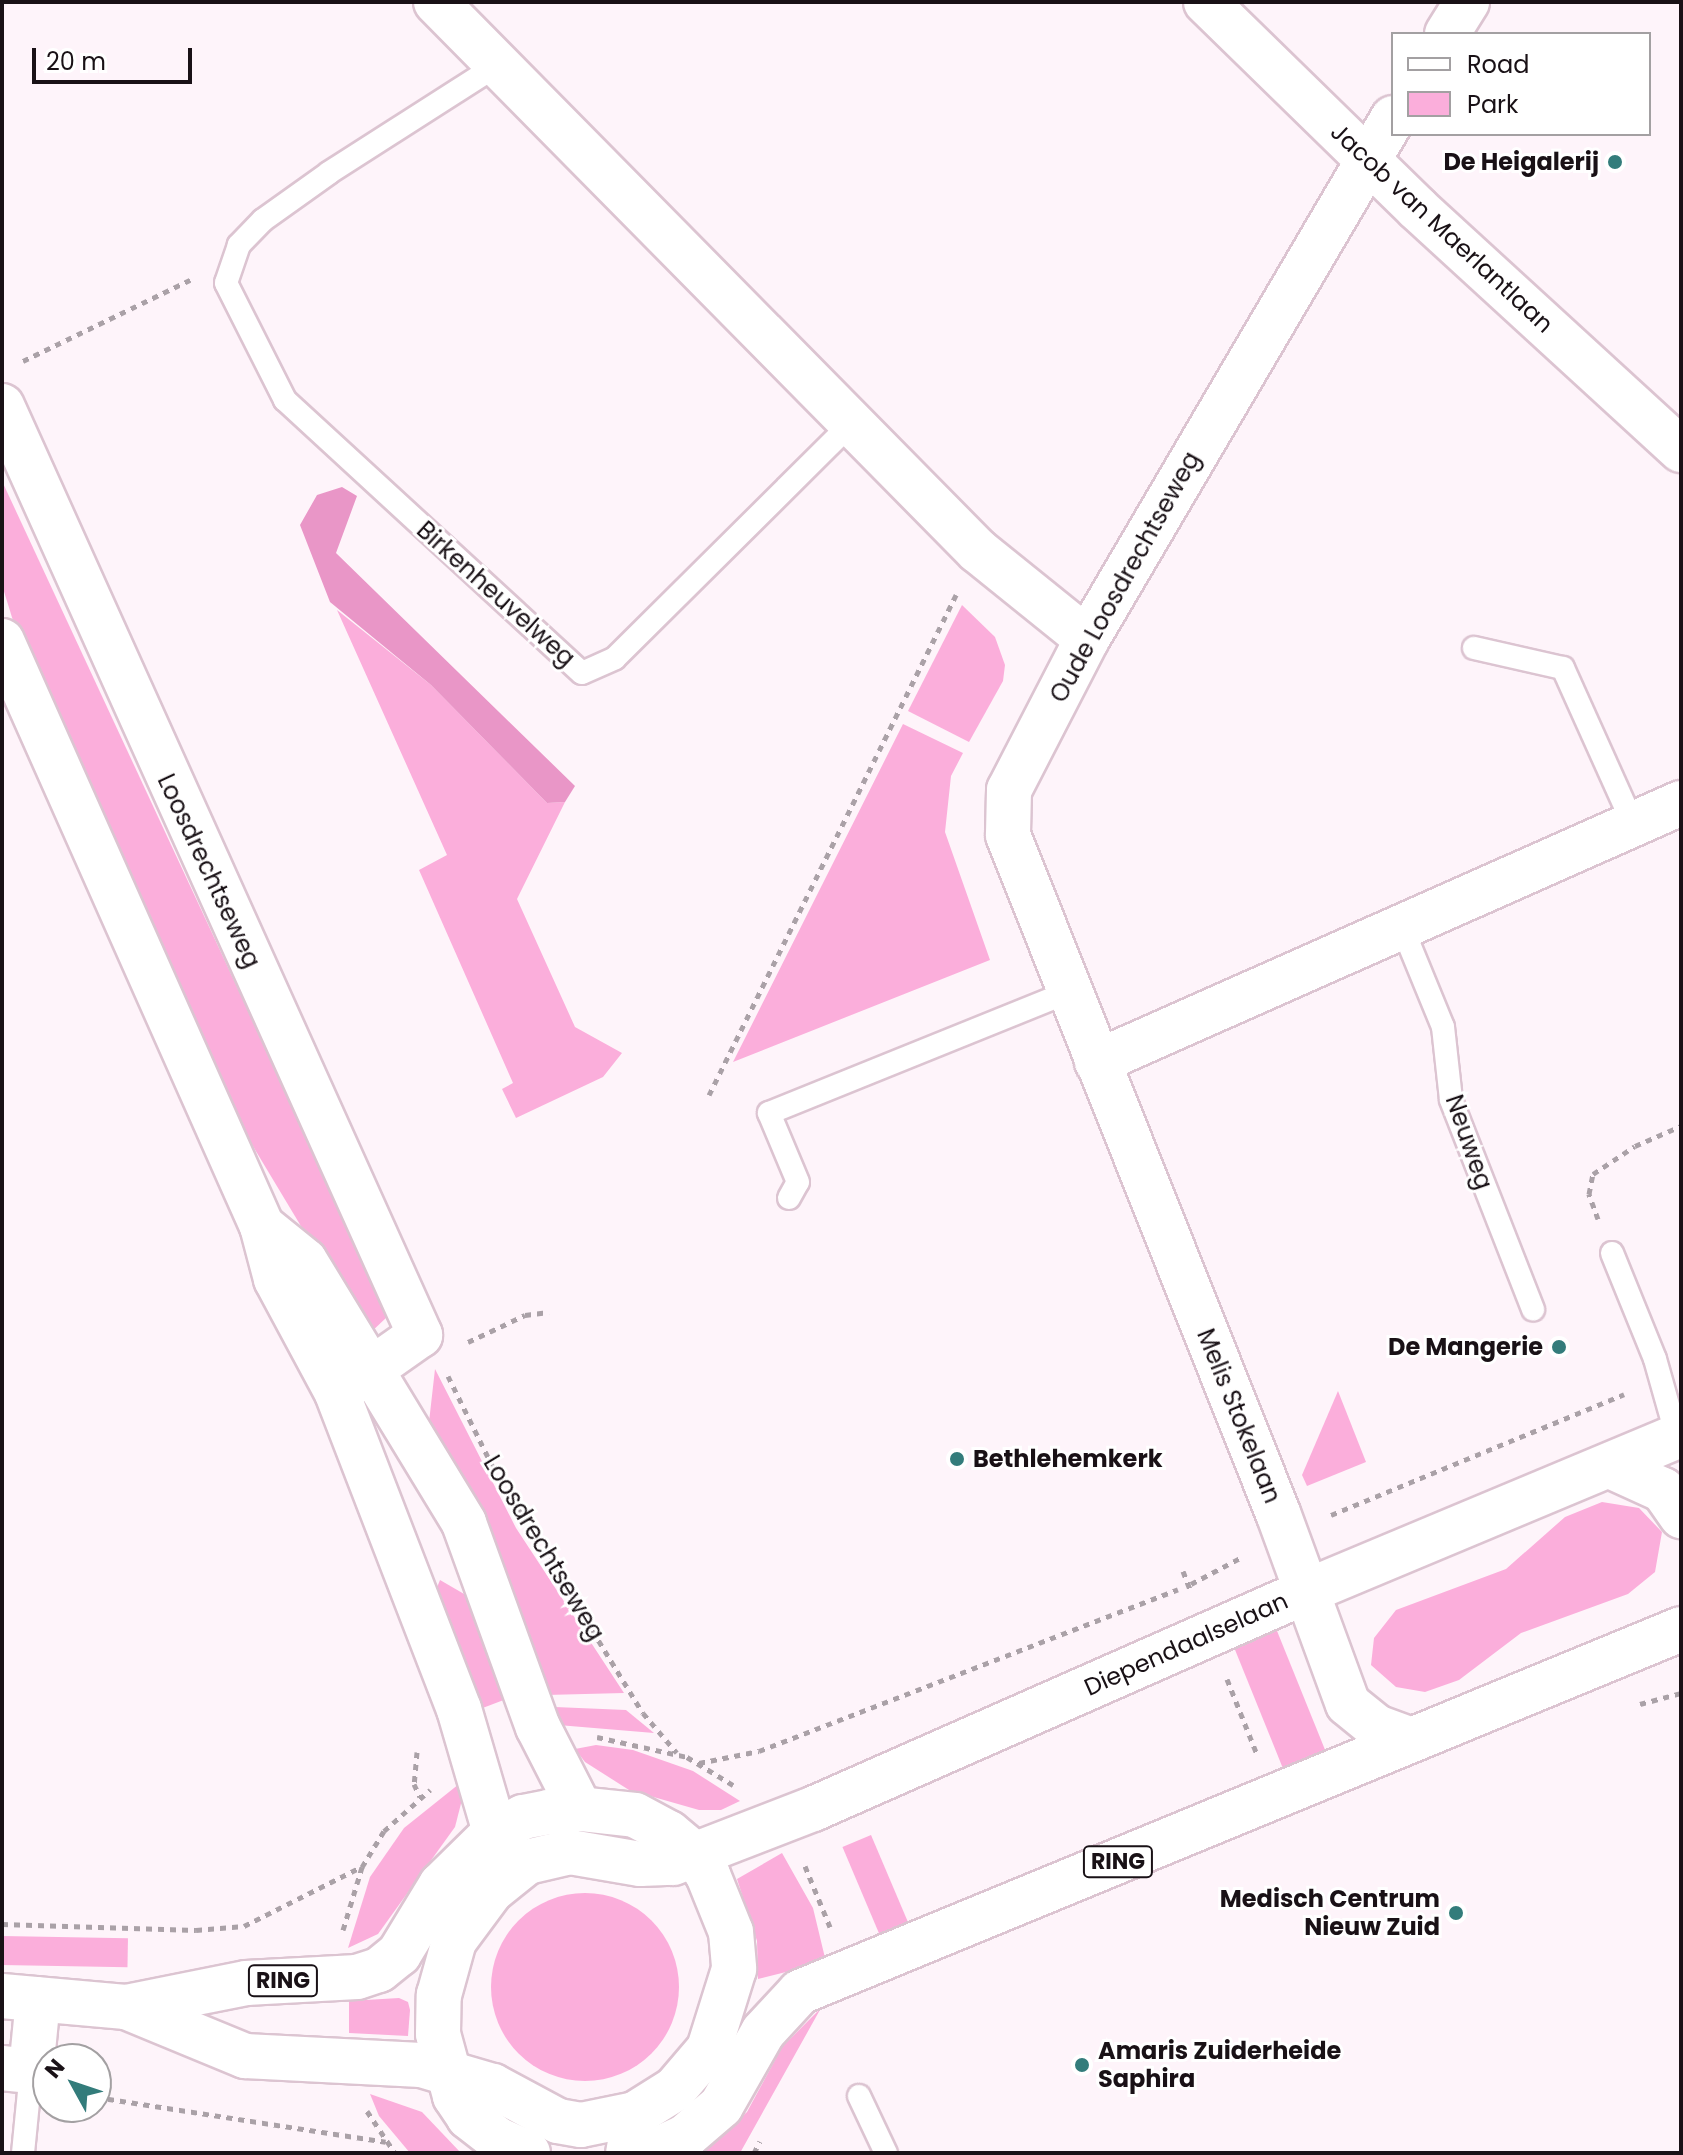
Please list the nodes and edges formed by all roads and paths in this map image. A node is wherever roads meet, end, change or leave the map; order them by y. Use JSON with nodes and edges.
{"nodes":[{"id":1,"x":436,"y":2,"type":"edge"},
{"id":2,"x":1206,"y":2,"type":"edge"},
{"id":3,"x":1467,"y":2,"type":"edge"},
{"id":4,"x":1448,"y":32,"type":"edge"},
{"id":5,"x":496,"y":66,"type":"junction"},
{"id":6,"x":1391,"y":121,"type":"edge"},
{"id":7,"x":1368,"y":158,"type":"junction"},
{"id":8,"x":232,"y":265,"type":"junction"},
{"id":9,"x":16,"y":365,"type":"dead end"},
{"id":10,"x":2,"y":406,"type":"edge"},
{"id":11,"x":850,"y":425,"type":"junction"},
{"id":12,"x":1681,"y":450,"type":"edge"},
{"id":13,"x":978,"y":551,"type":"junction"},
{"id":14,"x":1087,"y":639,"type":"junction"},
{"id":15,"x":2,"y":641,"type":"edge"},
{"id":16,"x":1474,"y":648,"type":"dead end"},
{"id":17,"x":1681,"y":803,"type":"edge"},
{"id":18,"x":1633,"y":824,"type":"junction"},
{"id":19,"x":1402,"y":927,"type":"junction"},
{"id":20,"x":1068,"y":992,"type":"junction"},
{"id":21,"x":1097,"y":1062,"type":"junction"},
{"id":22,"x":709,"y":1095,"type":"dead end"},
{"id":23,"x":1681,"y":1126,"type":"edge"},
{"id":24,"x":789,"y":1198,"type":"dead end"},
{"id":25,"x":262,"y":1226,"type":"junction"},
{"id":26,"x":1612,"y":1253,"type":"joint"},
{"id":27,"x":1533,"y":1309,"type":"dead end"},
{"id":28,"x":420,"y":1335,"type":"junction"},
{"id":29,"x":373,"y":1370,"type":"junction"},
{"id":30,"x":1658,"y":1380,"type":"junction"},
{"id":31,"x":337,"y":1393,"type":"junction"},
{"id":32,"x":1679,"y":1436,"type":"edge"},
{"id":33,"x":1610,"y":1466,"type":"junction"},
{"id":34,"x":500,"y":1479,"type":"dead end"},
{"id":35,"x":508,"y":1493,"type":"dead end"},
{"id":36,"x":1681,"y":1516,"type":"edge"},
{"id":37,"x":1285,"y":1534,"type":"junction"},
{"id":38,"x":1183,"y":1571,"type":"dead end"},
{"id":39,"x":1188,"y":1585,"type":"junction"},
{"id":40,"x":1305,"y":1592,"type":"junction"},
{"id":41,"x":1681,"y":1629,"type":"edge"},
{"id":42,"x":1225,"y":1676,"type":"dead end"},
{"id":43,"x":592,"y":1737,"type":"dead end"},
{"id":44,"x":1411,"y":1740,"type":"junction"},
{"id":45,"x":677,"y":1754,"type":"junction"},
{"id":46,"x":1260,"y":1762,"type":"dead end"},
{"id":47,"x":697,"y":1763,"type":"junction"},
{"id":48,"x":414,"y":1784,"type":"dead end"},
{"id":49,"x":438,"y":1785,"type":"dead end"},
{"id":50,"x":735,"y":1787,"type":"dead end"},
{"id":51,"x":420,"y":1797,"type":"junction"},
{"id":52,"x":580,"y":1809,"type":"junction"},
{"id":53,"x":495,"y":1832,"type":"junction"},
{"id":54,"x":695,"y":1855,"type":"junction"},
{"id":55,"x":799,"y":1855,"type":"dead end"},
{"id":56,"x":362,"y":1867,"type":"junction"},
{"id":57,"x":509,"y":1876,"type":"junction"},
{"id":58,"x":2,"y":1924,"type":"edge"},
{"id":59,"x":831,"y":1931,"type":"dead end"},
{"id":60,"x":341,"y":1941,"type":"dead end"},
{"id":61,"x":20,"y":1997,"type":"edge"},
{"id":62,"x":126,"y":2007,"type":"junction"},
{"id":63,"x":16,"y":2070,"type":"edge"},
{"id":64,"x":447,"y":2073,"type":"junction"},
{"id":65,"x":859,"y":2096,"type":"dead end"},
{"id":66,"x":112,"y":2099,"type":"edge"},
{"id":67,"x":637,"y":2140,"type":"edge"},
{"id":68,"x":386,"y":2142,"type":"dead end"},
{"id":69,"x":23,"y":2153,"type":"edge"},
{"id":70,"x":528,"y":2153,"type":"edge"},
{"id":71,"x":886,"y":2153,"type":"edge"}],
"edges":[{"from":1,"to":5,"type":"street"},
{"from":2,"to":7,"type":"street","name":"Jacob van Maerlantlaan"},
{"from":3,"to":4,"type":"street"},
{"from":5,"to":8,"type":"lane"},
{"from":5,"to":11,"type":"street"},
{"from":6,"to":7,"type":"street","name":"Oude Loosdrechtseweg"},
{"from":7,"to":12,"type":"street","name":"Jacob van Maerlantlaan"},
{"from":7,"to":14,"type":"street","name":"Oude Loosdrechtseweg"},
{"from":8,"to":9,"type":"path"},
{"from":8,"to":11,"type":"lane","name":"Birkenheuvelweg"},
{"from":10,"to":28,"type":"street","name":"Loosdrechtseweg"},
{"from":11,"to":13,"type":"street"},
{"from":13,"to":14,"type":"street"},
{"from":13,"to":22,"type":"path"},
{"from":14,"to":20,"type":"street","name":"Oude Loosdrechtseweg"},
{"from":15,"to":25,"type":"street"},
{"from":16,"to":18,"type":"lane"},
{"from":17,"to":18,"type":"street"},
{"from":18,"to":19,"type":"street"},
{"from":19,"to":21,"type":"street"},
{"from":19,"to":27,"type":"lane","name":"Neuweg"},
{"from":20,"to":21,"type":"street","name":"Oude Loosdrechtseweg"},
{"from":20,"to":24,"type":"lane"},
{"from":21,"to":37,"type":"street","name":"Melis Stokelaan"},
{"from":23,"to":26,"type":"path"},
{"from":25,"to":29,"type":"street"},
{"from":25,"to":31,"type":"street"},
{"from":26,"to":30,"type":"lane","name":"Diependaalselaan"},
{"from":28,"to":29,"type":"street"},
{"from":28,"to":34,"type":"path","name":"Loosdrechtseweg"},
{"from":29,"to":31,"type":"street"},
{"from":29,"to":52,"type":"street"},
{"from":30,"to":32,"type":"lane","name":"Diependaalselaan"},
{"from":30,"to":37,"type":"path"},
{"from":31,"to":53,"type":"street"},
{"from":32,"to":33,"type":"street","name":"Diependaalselaan"},
{"from":33,"to":36,"type":"street"},
{"from":33,"to":40,"type":"street","name":"Diependaalselaan"},
{"from":35,"to":45,"type":"path","name":"Loosdrechtseweg"},
{"from":37,"to":39,"type":"path"},
{"from":37,"to":40,"type":"street","name":"Melis Stokelaan"},
{"from":38,"to":39,"type":"path"},
{"from":39,"to":47,"type":"path"},
{"from":40,"to":44,"type":"street","name":"Melis Stokelaan"},
{"from":40,"to":54,"type":"street","name":"Diependaalselaan"},
{"from":41,"to":44,"type":"street","number":"RING"},
{"from":42,"to":46,"type":"path","name":"Diependaalselaan"},
{"from":43,"to":45,"type":"path"},
{"from":44,"to":67,"type":"street","number":"RING"},
{"from":45,"to":47,"type":"path"},
{"from":47,"to":50,"type":"path"},
{"from":48,"to":51,"type":"path"},
{"from":49,"to":51,"type":"path"},
{"from":51,"to":56,"type":"path"},
{"from":52,"to":53,"type":"street","number":"RING"},
{"from":52,"to":54,"type":"street","number":"RING"},
{"from":53,"to":57,"type":"street"},
{"from":53,"to":62,"type":"street","number":"RING"},
{"from":54,"to":57,"type":"street","name":"Diependaalselaan"},
{"from":54,"to":67,"type":"street","number":"RING"},
{"from":55,"to":59,"type":"path"},
{"from":56,"to":58,"type":"path"},
{"from":56,"to":60,"type":"path"},
{"from":57,"to":64,"type":"street","name":"Diependaalselaan"},
{"from":61,"to":62,"type":"street","number":"RING"},
{"from":61,"to":63,"type":"street"},
{"from":62,"to":64,"type":"street","number":"RING"},
{"from":63,"to":69,"type":"lane"},
{"from":64,"to":67,"type":"street","number":"RING"},
{"from":64,"to":70,"type":"street","name":"Diependaalselaan"},
{"from":65,"to":71,"type":"lane"},
{"from":66,"to":68,"type":"path"}]}
